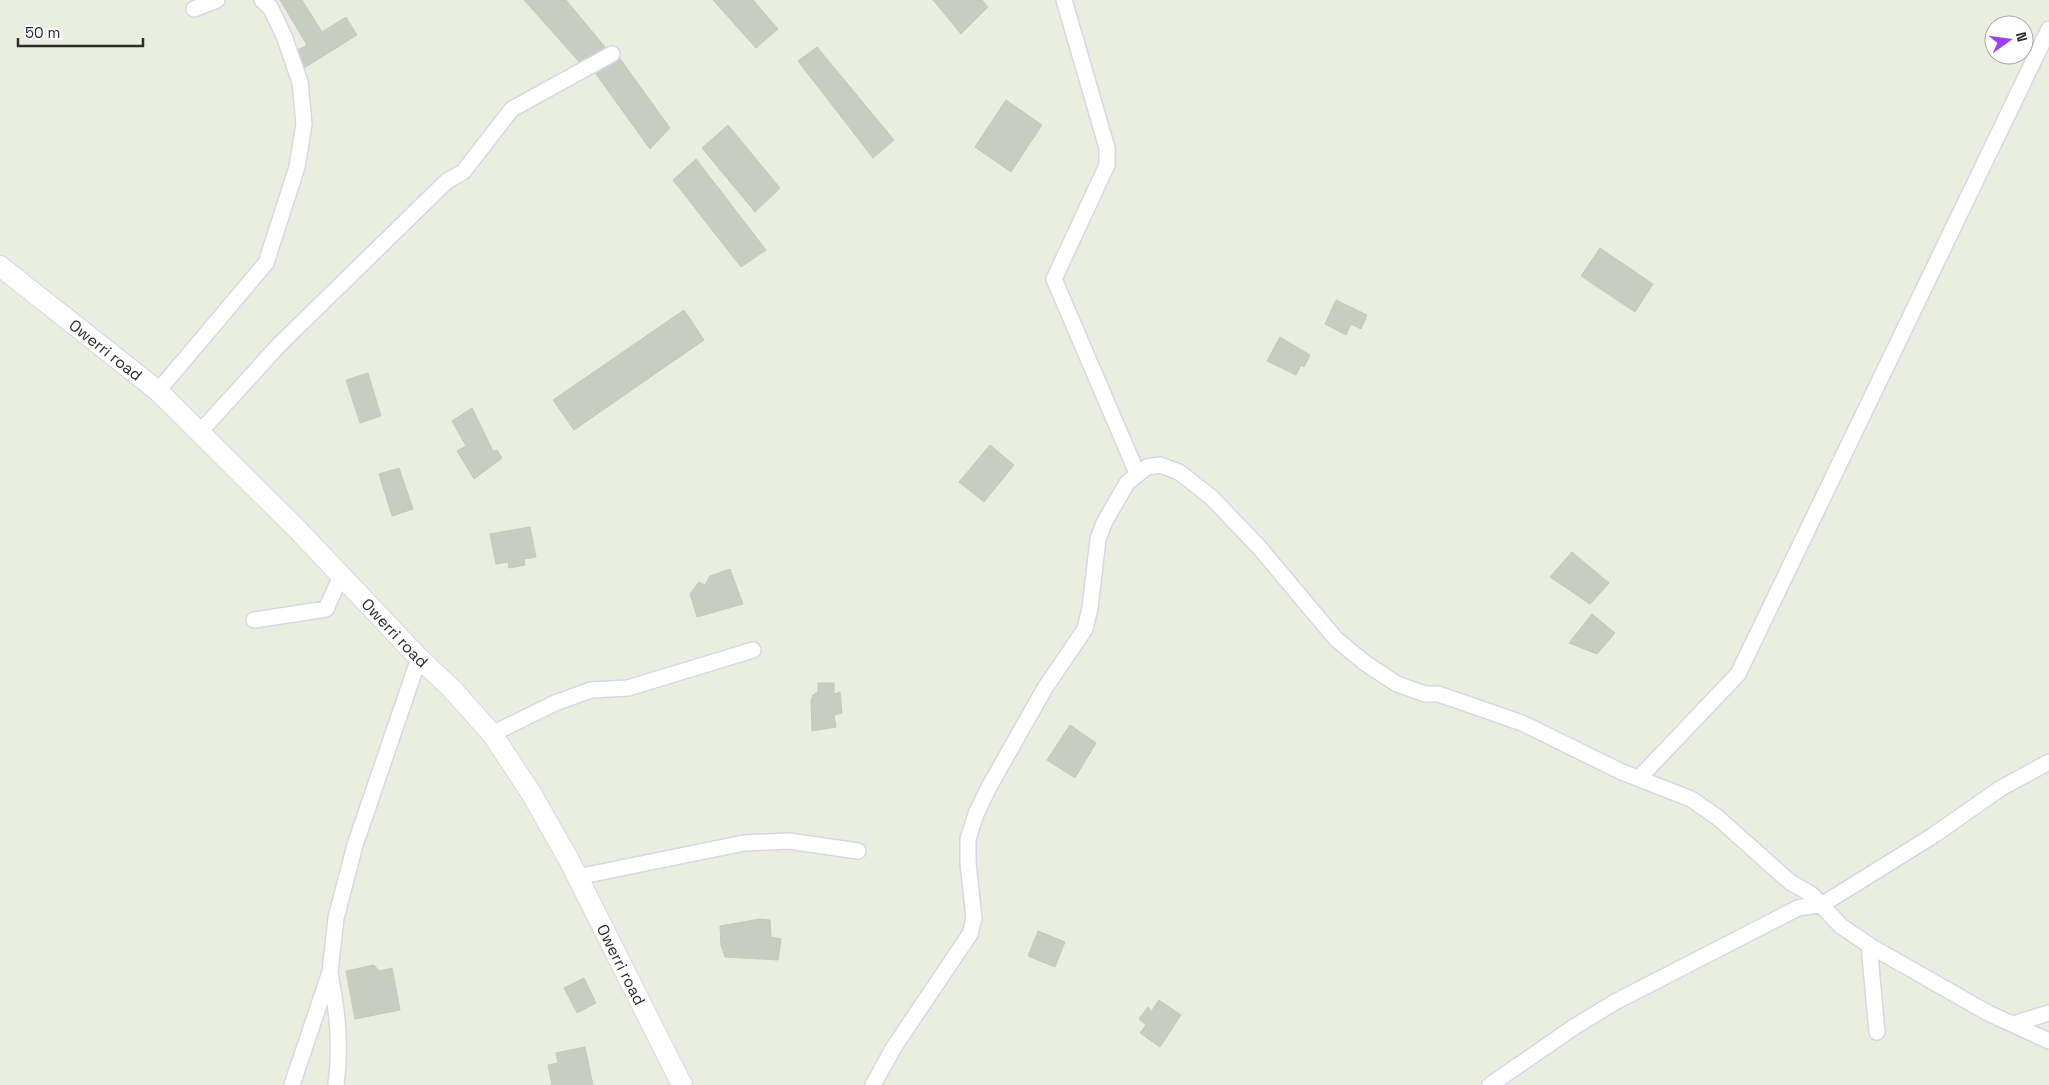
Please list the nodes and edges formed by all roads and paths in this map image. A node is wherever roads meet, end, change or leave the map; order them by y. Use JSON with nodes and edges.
{"nodes":[{"id":1,"x":217,"y":0,"type":"edge"},
{"id":2,"x":262,"y":0,"type":"edge"},
{"id":3,"x":1064,"y":0,"type":"edge"},
{"id":4,"x":194,"y":9,"type":"dead end"},
{"id":5,"x":2049,"y":28,"type":"edge"},
{"id":6,"x":612,"y":54,"type":"dead end"},
{"id":7,"x":0,"y":266,"type":"edge"},
{"id":8,"x":158,"y":391,"type":"junction"},
{"id":9,"x":199,"y":433,"type":"junction"},
{"id":10,"x":1137,"y":473,"type":"junction"},
{"id":11,"x":341,"y":576,"type":"junction"},
{"id":12,"x":254,"y":620,"type":"dead end"},
{"id":13,"x":753,"y":650,"type":"dead end"},
{"id":14,"x":419,"y":658,"type":"junction"},
{"id":15,"x":492,"y":734,"type":"junction"},
{"id":16,"x":2049,"y":762,"type":"edge"},
{"id":17,"x":1639,"y":778,"type":"junction"},
{"id":18,"x":858,"y":851,"type":"dead end"},
{"id":19,"x":577,"y":877,"type":"junction"},
{"id":20,"x":1811,"y":894,"type":"junction"},
{"id":21,"x":1822,"y":904,"type":"junction"},
{"id":22,"x":1798,"y":908,"type":"junction"},
{"id":23,"x":1869,"y":945,"type":"junction"},
{"id":24,"x":330,"y":972,"type":"junction"},
{"id":25,"x":2049,"y":1013,"type":"edge"},
{"id":26,"x":2013,"y":1024,"type":"junction"},
{"id":27,"x":1877,"y":1032,"type":"dead end"},
{"id":28,"x":2049,"y":1040,"type":"edge"},
{"id":29,"x":292,"y":1085,"type":"edge"},
{"id":30,"x":336,"y":1085,"type":"edge"},
{"id":31,"x":682,"y":1085,"type":"edge"},
{"id":32,"x":873,"y":1085,"type":"edge"},
{"id":33,"x":1490,"y":1085,"type":"edge"}],
"edges":[{"from":1,"to":4,"type":"street"},
{"from":2,"to":8,"type":"street"},
{"from":3,"to":10,"type":"street"},
{"from":5,"to":17,"type":"street"},
{"from":6,"to":9,"type":"street"},
{"from":7,"to":8,"type":"main road","name":"Owerri road"},
{"from":8,"to":9,"type":"main road","name":"Owerri road"},
{"from":9,"to":11,"type":"main road","name":"Owerri road"},
{"from":10,"to":17,"type":"street"},
{"from":10,"to":32,"type":"street"},
{"from":11,"to":12,"type":"street"},
{"from":11,"to":14,"type":"main road","name":"Owerri road"},
{"from":13,"to":15,"type":"street"},
{"from":14,"to":15,"type":"main road","name":"Owerri road"},
{"from":14,"to":24,"type":"street"},
{"from":15,"to":19,"type":"main road","name":"Owerri road"},
{"from":16,"to":21,"type":"street"},
{"from":17,"to":20,"type":"street"},
{"from":18,"to":19,"type":"street"},
{"from":19,"to":31,"type":"main road","name":"Owerri road"},
{"from":20,"to":21,"type":"street"},
{"from":20,"to":22,"type":"street"},
{"from":21,"to":22,"type":"street"},
{"from":21,"to":23,"type":"street"},
{"from":22,"to":33,"type":"street"},
{"from":23,"to":26,"type":"street"},
{"from":23,"to":27,"type":"street"},
{"from":24,"to":29,"type":"street"},
{"from":24,"to":30,"type":"street"},
{"from":25,"to":26,"type":"street"},
{"from":26,"to":28,"type":"street"}]}
